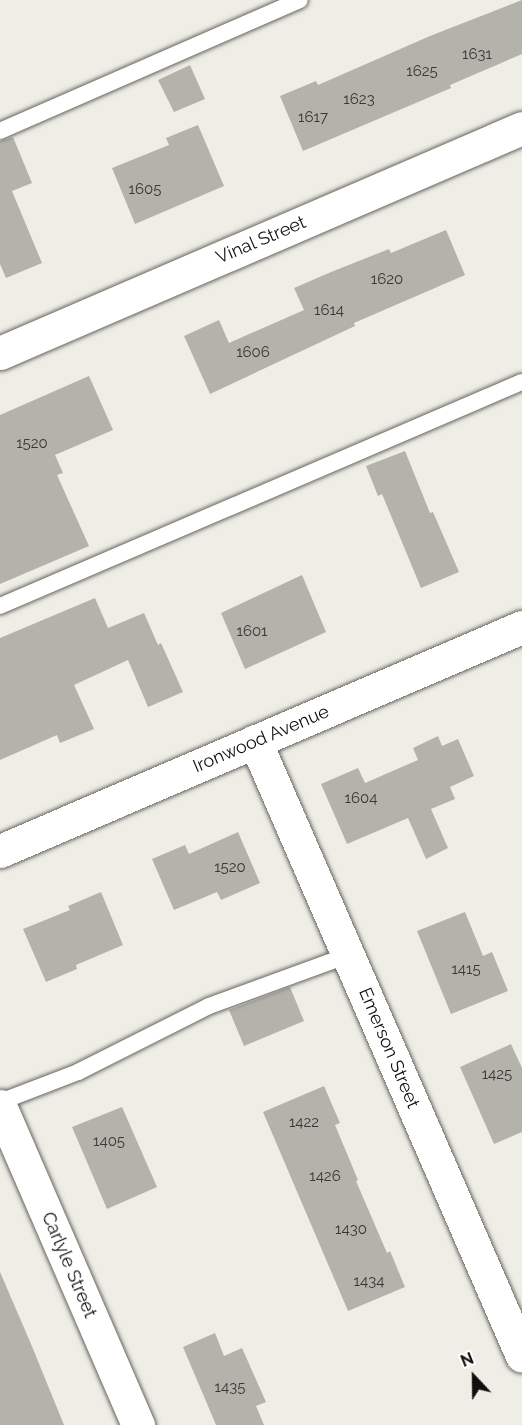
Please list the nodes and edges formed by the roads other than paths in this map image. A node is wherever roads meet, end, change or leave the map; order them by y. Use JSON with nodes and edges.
{"nodes":[{"id":1,"x":300,"y":0,"type":"edge"},
{"id":2,"x":522,"y":128,"type":"edge"},
{"id":3,"x":0,"y":131,"type":"edge"},
{"id":4,"x":0,"y":352,"type":"edge"},
{"id":5,"x":522,"y":382,"type":"edge"},
{"id":6,"x":0,"y":606,"type":"edge"},
{"id":7,"x":522,"y":627,"type":"edge"},
{"id":8,"x":255,"y":741,"type":"junction"},
{"id":9,"x":0,"y":851,"type":"edge"},
{"id":10,"x":348,"y":956,"type":"junction"},
{"id":11,"x":0,"y":1104,"type":"edge"},
{"id":12,"x":522,"y":1356,"type":"edge"},
{"id":13,"x":138,"y":1425,"type":"edge"}],
"edges":[{"from":1,"to":3,"type":"lane"},
{"from":2,"to":4,"type":"street","name":"Vinal Street"},
{"from":5,"to":6,"type":"lane"},
{"from":7,"to":8,"type":"street","name":"Ironwood Avenue"},
{"from":8,"to":9,"type":"street","name":"Ironwood Avenue"},
{"from":8,"to":10,"type":"street","name":"Emerson Street"},
{"from":10,"to":11,"type":"lane"},
{"from":10,"to":12,"type":"street","name":"Emerson Street"},
{"from":11,"to":13,"type":"street","name":"Carlyle Street"}]}
